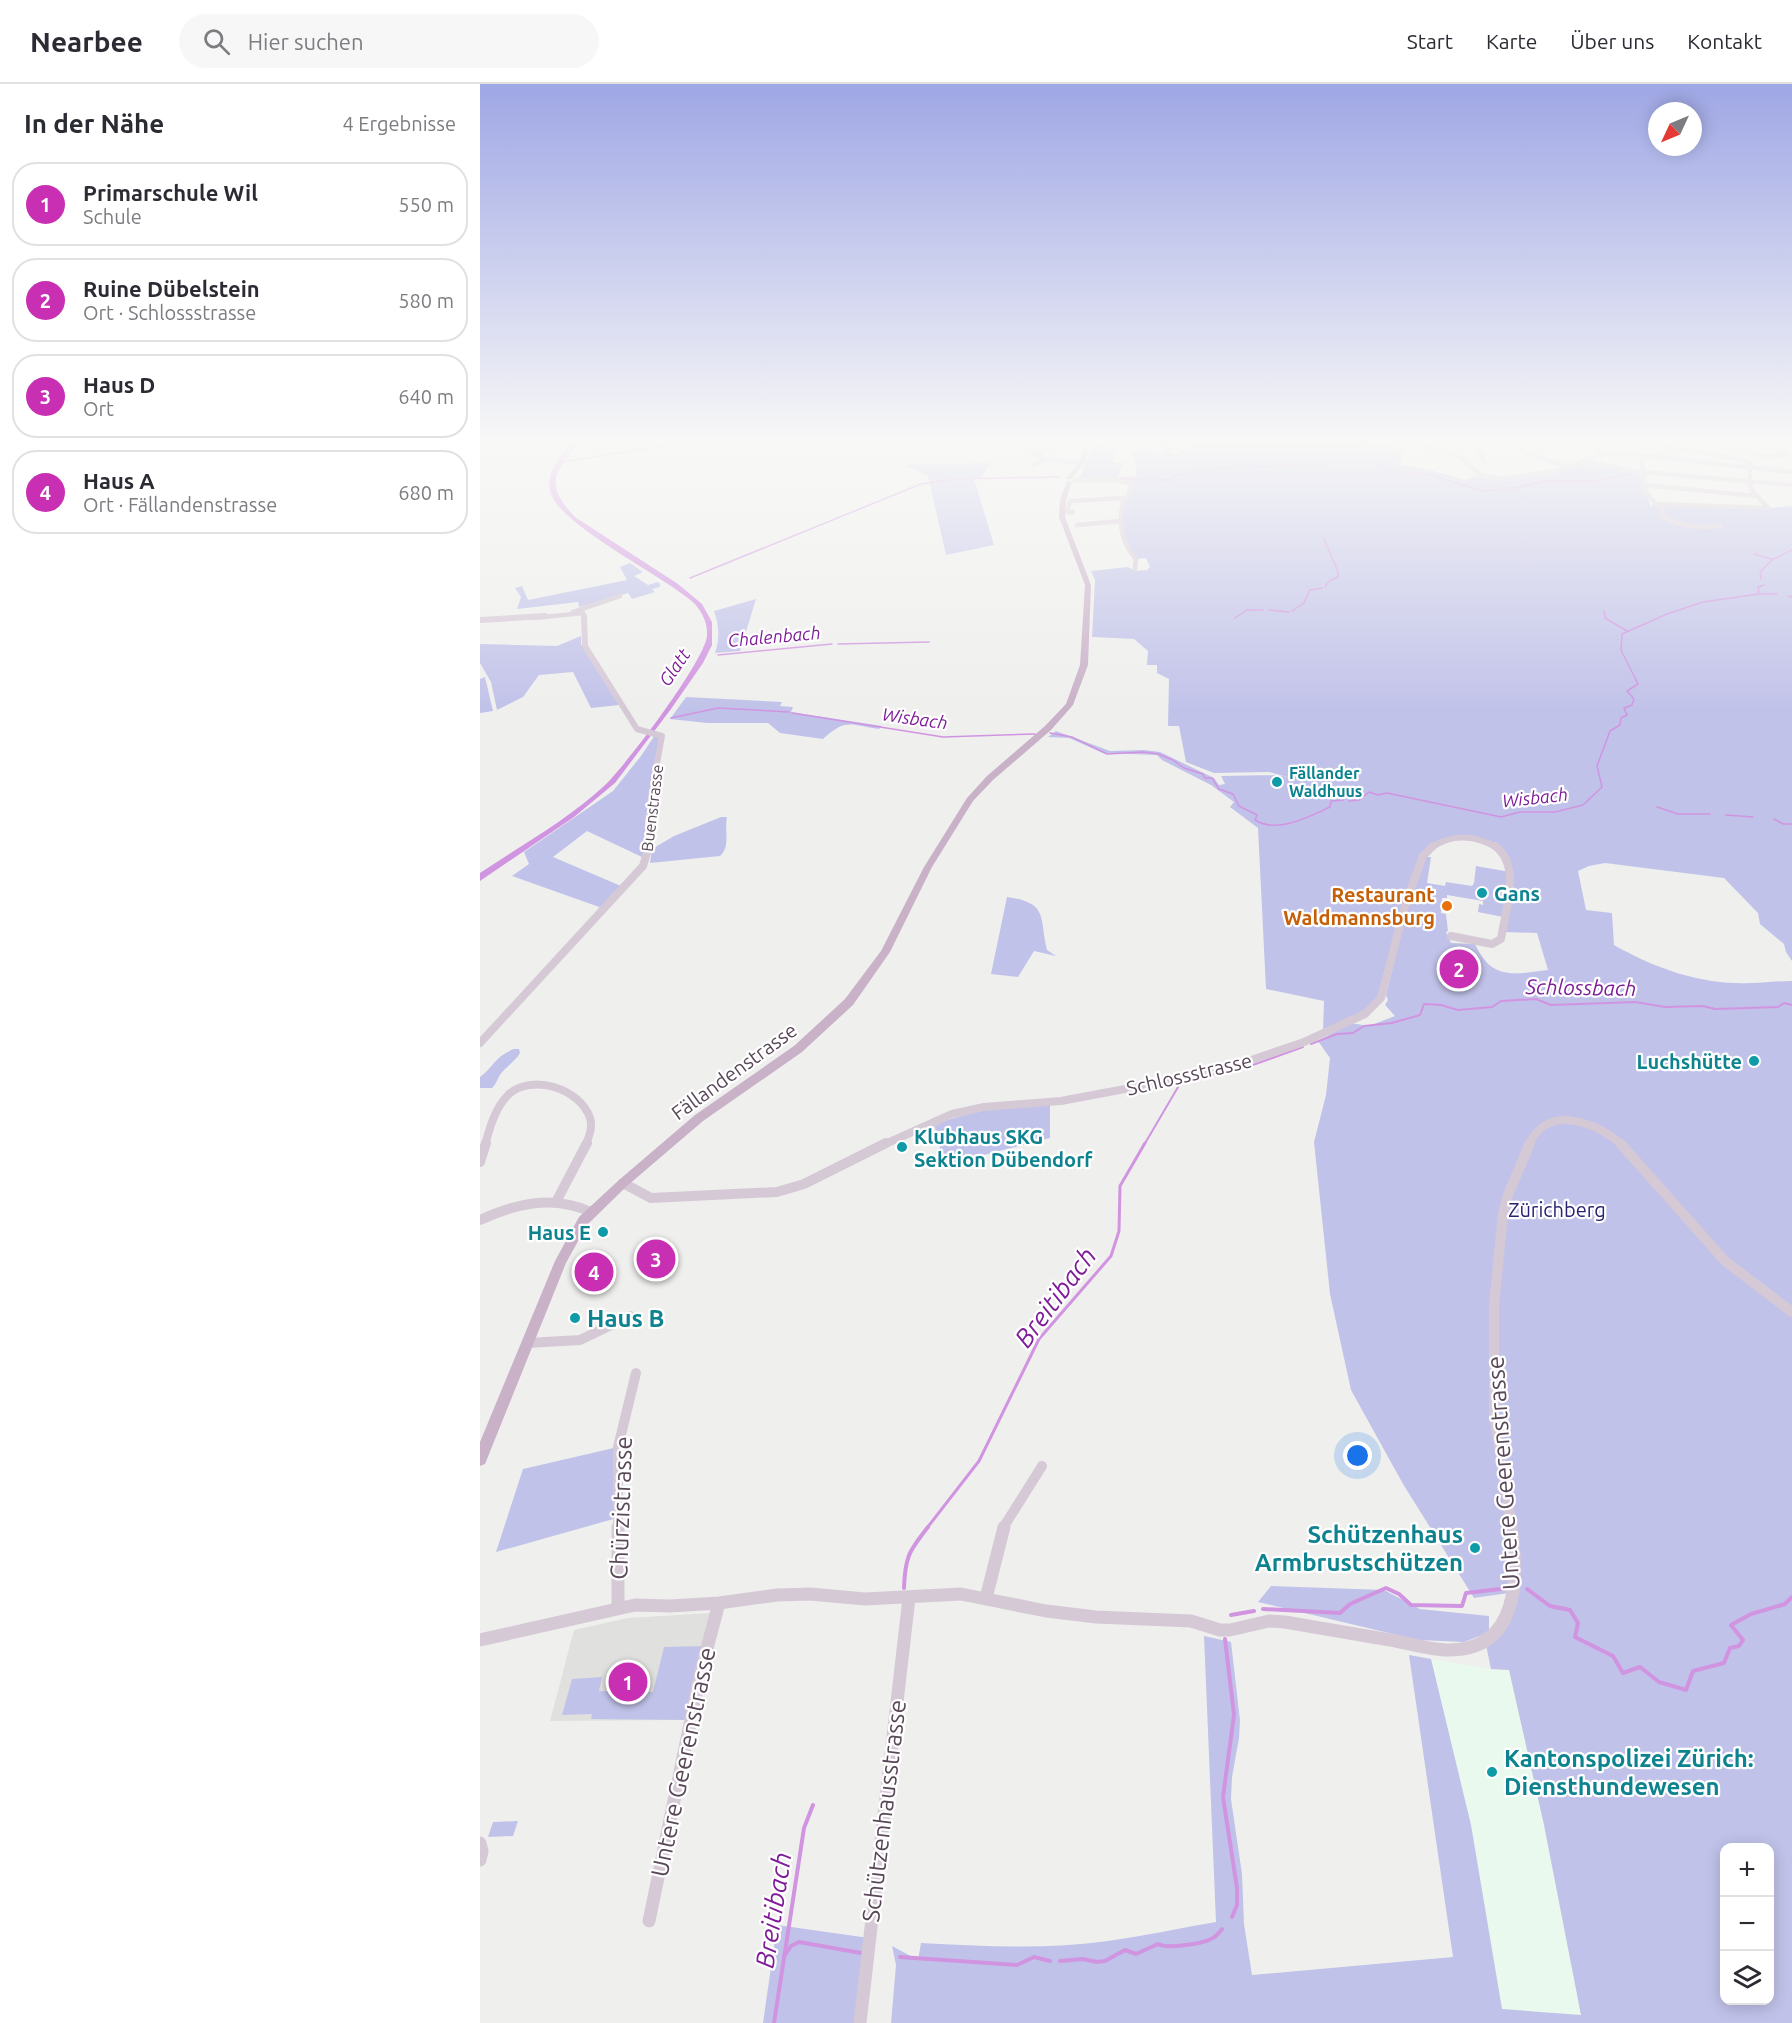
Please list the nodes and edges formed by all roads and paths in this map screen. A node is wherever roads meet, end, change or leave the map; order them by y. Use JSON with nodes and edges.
{"nodes":[{"id":1,"x":1066,"y":529,"type":"edge"},
{"id":2,"x":1123,"y":529,"type":"edge"},
{"id":3,"x":1135,"y":569,"type":"dead end"},
{"id":4,"x":620,"y":596,"type":"dead end"},
{"id":5,"x":573,"y":612,"type":"junction"},
{"id":6,"x":480,"y":620,"type":"edge"},
{"id":7,"x":1451,"y":936,"type":"dead end"},
{"id":8,"x":480,"y":1043,"type":"edge"},
{"id":9,"x":480,"y":1161,"type":"edge"},
{"id":10,"x":623,"y":1183,"type":"junction"},
{"id":11,"x":557,"y":1200,"type":"junction"},
{"id":12,"x":591,"y":1212,"type":"junction"},
{"id":13,"x":480,"y":1220,"type":"edge"},
{"id":14,"x":1792,"y":1312,"type":"edge"},
{"id":15,"x":630,"y":1316,"type":"dead end"},
{"id":16,"x":528,"y":1343,"type":"junction"},
{"id":17,"x":636,"y":1373,"type":"dead end"},
{"id":18,"x":480,"y":1459,"type":"edge"},
{"id":19,"x":1042,"y":1467,"type":"dead end"},
{"id":20,"x":909,"y":1598,"type":"junction"},
{"id":21,"x":986,"y":1598,"type":"junction"},
{"id":22,"x":719,"y":1602,"type":"junction"},
{"id":23,"x":618,"y":1608,"type":"junction"},
{"id":24,"x":480,"y":1640,"type":"edge"},
{"id":25,"x":480,"y":1843,"type":"edge"},
{"id":26,"x":480,"y":1860,"type":"edge"},
{"id":27,"x":648,"y":1921,"type":"dead end"},
{"id":28,"x":860,"y":2023,"type":"edge"}],
"edges":[{"from":1,"to":10,"type":"main road","name":"Fällandenstrasse"},
{"from":2,"to":3,"type":"street"},
{"from":4,"to":5,"type":"street"},
{"from":5,"to":6,"type":"street"},
{"from":5,"to":8,"type":"street","name":"Buenstrasse"},
{"from":7,"to":10,"type":"street","name":"Schlossstrasse"},
{"from":9,"to":11,"type":"street"},
{"from":10,"to":12,"type":"main road","name":"Fällandenstrasse"},
{"from":11,"to":12,"type":"street"},
{"from":11,"to":13,"type":"street"},
{"from":12,"to":16,"type":"main road","name":"Fällandenstrasse"},
{"from":14,"to":21,"type":"street","name":"Untere Geerenstrasse"},
{"from":15,"to":16,"type":"street"},
{"from":16,"to":18,"type":"main road","name":"Fällandenstrasse"},
{"from":17,"to":23,"type":"street","name":"Chürzistrasse"},
{"from":19,"to":21,"type":"street"},
{"from":20,"to":21,"type":"street","name":"Untere Geerenstrasse"},
{"from":20,"to":22,"type":"street","name":"Untere Geerenstrasse"},
{"from":20,"to":28,"type":"street","name":"Schützenhausstrasse"},
{"from":22,"to":23,"type":"street","name":"Untere Geerenstrasse"},
{"from":22,"to":27,"type":"street","name":"Untere Geerenstrasse"},
{"from":23,"to":24,"type":"street","name":"Untere Geerenstrasse"},
{"from":25,"to":26,"type":"street"}]}
